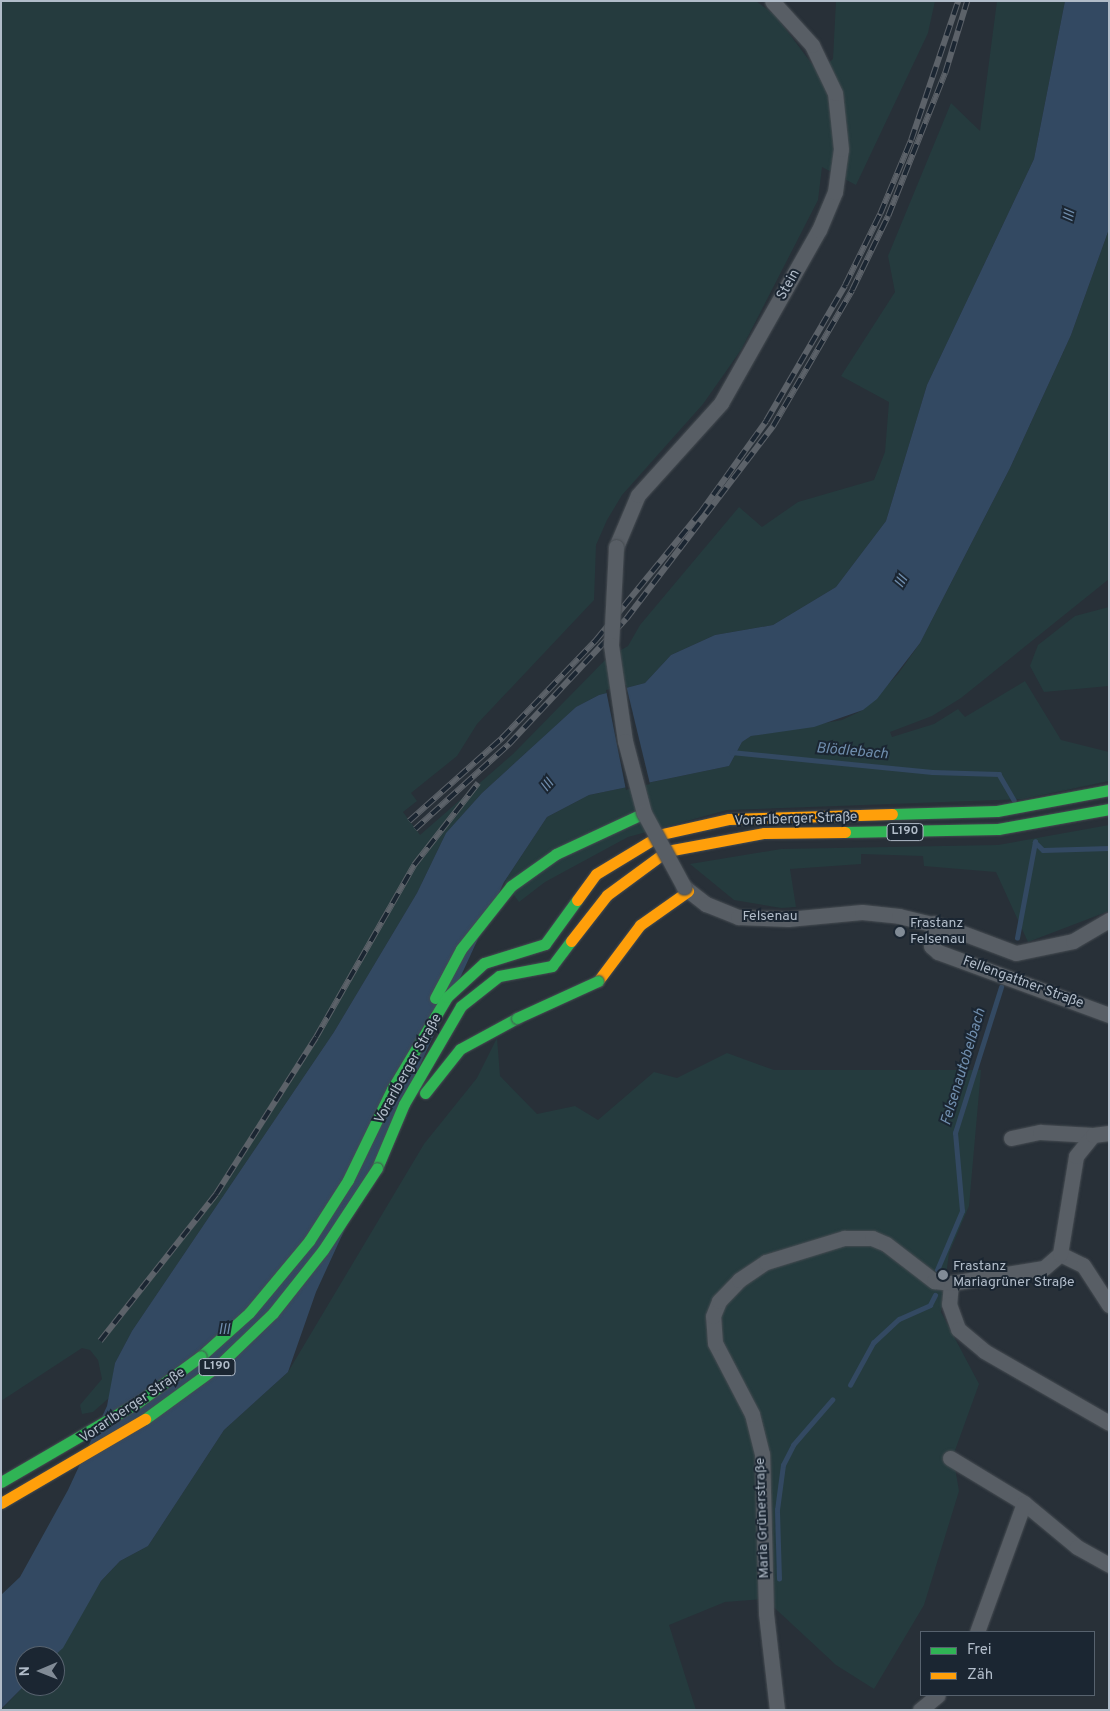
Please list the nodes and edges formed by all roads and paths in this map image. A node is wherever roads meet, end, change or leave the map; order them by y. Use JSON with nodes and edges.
{"nodes":[{"id":1,"x":772,"y":1,"type":"edge"},
{"id":2,"x":1109,"y":790,"type":"edge"},
{"id":3,"x":1109,"y":809,"type":"edge"},
{"id":4,"x":644,"y":813,"type":"junction"},
{"id":5,"x":686,"y":889,"type":"junction"},
{"id":6,"x":1109,"y":920,"type":"edge"},
{"id":7,"x":934,"y":923,"type":"junction"},
{"id":8,"x":558,"y":931,"type":"junction"},
{"id":9,"x":1088,"y":933,"type":"junction"},
{"id":10,"x":1109,"y":933,"type":"edge"},
{"id":11,"x":530,"y":951,"type":"junction"},
{"id":12,"x":561,"y":958,"type":"junction"},
{"id":13,"x":523,"y":972,"type":"junction"},
{"id":14,"x":553,"y":984,"type":"junction"},
{"id":15,"x":559,"y":999,"type":"dead end"},
{"id":16,"x":1109,"y":1015,"type":"edge"},
{"id":17,"x":422,"y":1038,"type":"junction"},
{"id":18,"x":1109,"y":1133,"type":"edge"},
{"id":19,"x":1093,"y":1135,"type":"junction"},
{"id":20,"x":1011,"y":1138,"type":"dead end"},
{"id":21,"x":377,"y":1168,"type":"junction"},
{"id":22,"x":1060,"y":1254,"type":"junction"},
{"id":23,"x":950,"y":1284,"type":"junction"},
{"id":24,"x":1109,"y":1304,"type":"edge"},
{"id":25,"x":1109,"y":1423,"type":"edge"},
{"id":26,"x":36,"y":1444,"type":"dead end"},
{"id":27,"x":950,"y":1458,"type":"dead end"},
{"id":28,"x":1,"y":1482,"type":"edge"},
{"id":29,"x":1,"y":1503,"type":"edge"},
{"id":30,"x":1024,"y":1503,"type":"junction"},
{"id":31,"x":1,"y":1509,"type":"edge"},
{"id":32,"x":1109,"y":1565,"type":"edge"},
{"id":33,"x":977,"y":1631,"type":"edge"},
{"id":34,"x":937,"y":1696,"type":"edge"},
{"id":35,"x":777,"y":1710,"type":"edge"},
{"id":36,"x":920,"y":1710,"type":"edge"}],
"edges":[{"from":1,"to":4,"type":"street","name":"Stein","bridge":true},
{"from":2,"to":8,"type":"main road","name":"Vorarlberger Straße","number":"L190"},
{"from":3,"to":12,"type":"main road","name":"Vorarlberger Straße","number":"L190"},
{"from":4,"to":5,"type":"street","bridge":true},
{"from":4,"to":17,"type":"main road"},
{"from":5,"to":7,"type":"street","name":"Felsenau"},
{"from":5,"to":21,"type":"main road","bridge":true},
{"from":6,"to":9,"type":"street","name":"Felsenau"},
{"from":7,"to":9,"type":"street","name":"Felsenau"},
{"from":7,"to":16,"type":"street","name":"Fellengattner Straße"},
{"from":8,"to":11,"type":"main road","name":"Vorarlberger Straße","number":"L190"},
{"from":8,"to":12,"type":"main road"},
{"from":9,"to":10,"type":"street","name":"Felsenau"},
{"from":11,"to":12,"type":"main road"},
{"from":11,"to":17,"type":"main road","name":"Vorarlberger Straße","number":"L190"},
{"from":12,"to":13,"type":"main road","name":"Vorarlberger Straße","number":"L190"},
{"from":12,"to":14,"type":"main road"},
{"from":13,"to":14,"type":"main road"},
{"from":13,"to":21,"type":"main road","name":"Vorarlberger Straße","number":"L190"},
{"from":14,"to":15,"type":"main road"},
{"from":17,"to":28,"type":"main road","name":"Vorarlberger Straße","number":"L190","bridge":true},
{"from":18,"to":19,"type":"street"},
{"from":19,"to":20,"type":"street"},
{"from":19,"to":22,"type":"street"},
{"from":21,"to":29,"type":"main road","name":"Vorarlberger Straße","number":"L190","bridge":true},
{"from":22,"to":23,"type":"street","name":"Maria Grünerstraße"},
{"from":22,"to":24,"type":"street"},
{"from":23,"to":25,"type":"street"},
{"from":23,"to":35,"type":"street","name":"Maria Grünerstraße"},
{"from":26,"to":31,"type":"street"},
{"from":27,"to":30,"type":"street"},
{"from":30,"to":32,"type":"street"},
{"from":30,"to":33,"type":"street"},
{"from":34,"to":36,"type":"street"}]}
